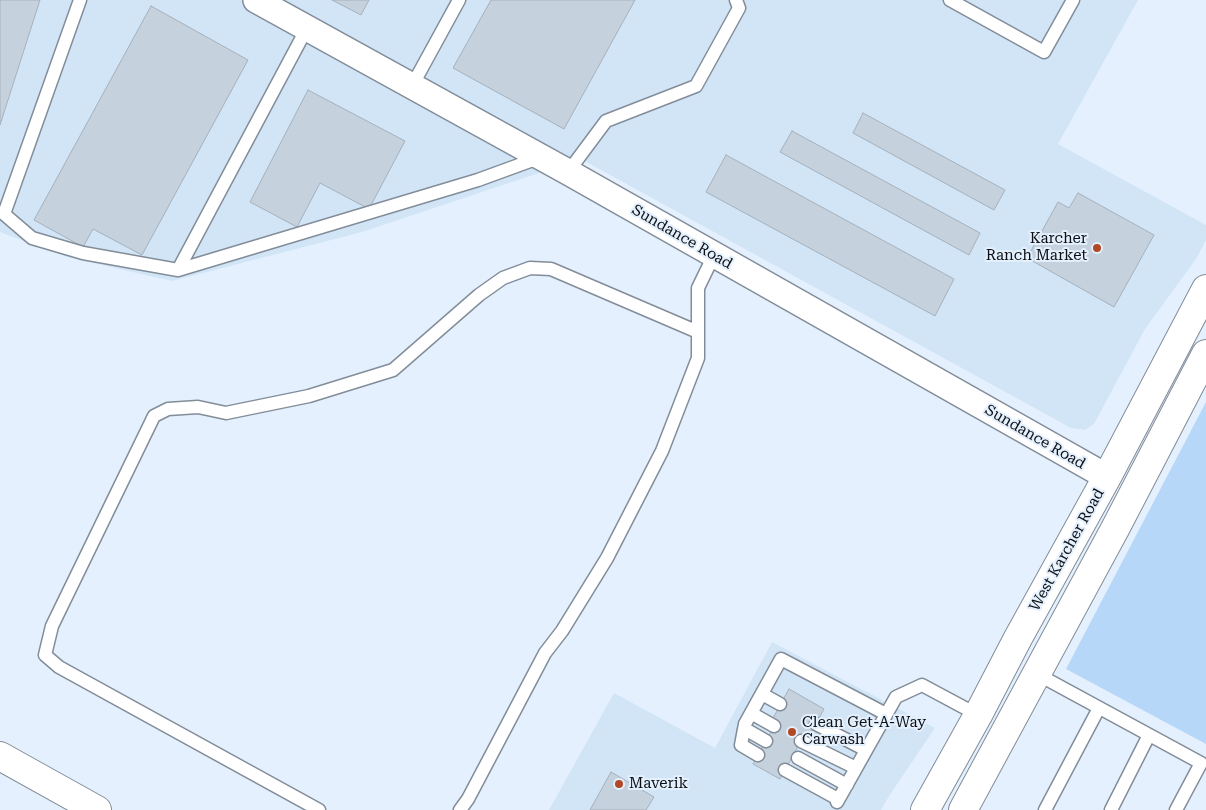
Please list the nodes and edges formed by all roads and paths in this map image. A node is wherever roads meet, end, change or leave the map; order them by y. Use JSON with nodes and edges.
{"nodes":[{"id":1,"x":80,"y":0,"type":"edge"},
{"id":2,"x":256,"y":0,"type":"edge"},
{"id":3,"x":458,"y":0,"type":"edge"},
{"id":4,"x":736,"y":0,"type":"edge"},
{"id":5,"x":950,"y":0,"type":"edge"},
{"id":6,"x":1073,"y":0,"type":"edge"},
{"id":7,"x":307,"y":28,"type":"junction"},
{"id":8,"x":412,"y":86,"type":"junction"},
{"id":9,"x":541,"y":157,"type":"junction"},
{"id":10,"x":568,"y":172,"type":"junction"},
{"id":11,"x":714,"y":255,"type":"junction"},
{"id":12,"x":178,"y":270,"type":"junction"},
{"id":13,"x":1206,"y":289,"type":"edge"},
{"id":14,"x":698,"y":332,"type":"junction"},
{"id":15,"x":1206,"y":354,"type":"edge"},
{"id":16,"x":1107,"y":477,"type":"junction"},
{"id":17,"x":1037,"y":674,"type":"junction"},
{"id":18,"x":762,"y":694,"type":"junction"},
{"id":19,"x":779,"y":703,"type":"dead end"},
{"id":20,"x":1099,"y":708,"type":"junction"},
{"id":21,"x":751,"y":713,"type":"junction"},
{"id":22,"x":886,"y":714,"type":"junction"},
{"id":23,"x":978,"y":715,"type":"junction"},
{"id":24,"x":818,"y":724,"type":"dead end"},
{"id":25,"x":773,"y":726,"type":"dead end"},
{"id":26,"x":744,"y":729,"type":"junction"},
{"id":27,"x":1150,"y":735,"type":"junction"},
{"id":28,"x":765,"y":740,"type":"dead end"},
{"id":29,"x":803,"y":742,"type":"dead end"},
{"id":30,"x":866,"y":750,"type":"junction"},
{"id":31,"x":756,"y":754,"type":"dead end"},
{"id":32,"x":0,"y":756,"type":"edge"},
{"id":33,"x":798,"y":758,"type":"dead end"},
{"id":34,"x":1203,"y":764,"type":"edge"},
{"id":35,"x":856,"y":768,"type":"junction"},
{"id":36,"x":787,"y":771,"type":"dead end"},
{"id":37,"x":846,"y":784,"type":"junction"},
{"id":38,"x":97,"y":810,"type":"edge"},
{"id":39,"x":319,"y":810,"type":"edge"},
{"id":40,"x":460,"y":810,"type":"edge"},
{"id":41,"x":925,"y":810,"type":"edge"},
{"id":42,"x":963,"y":810,"type":"edge"},
{"id":43,"x":1045,"y":810,"type":"edge"},
{"id":44,"x":1110,"y":810,"type":"edge"},
{"id":45,"x":1176,"y":810,"type":"edge"}],
"edges":[{"from":1,"to":12,"type":"lane"},
{"from":2,"to":7,"type":"street","name":"Sundance Road"},
{"from":3,"to":8,"type":"lane"},
{"from":4,"to":10,"type":"lane"},
{"from":5,"to":6,"type":"lane"},
{"from":7,"to":8,"type":"street","name":"Sundance Road"},
{"from":7,"to":12,"type":"lane"},
{"from":8,"to":9,"type":"street","name":"Sundance Road"},
{"from":9,"to":10,"type":"street","name":"Sundance Road"},
{"from":9,"to":12,"type":"lane"},
{"from":10,"to":11,"type":"street","name":"Sundance Road"},
{"from":11,"to":14,"type":"lane"},
{"from":11,"to":16,"type":"street","name":"Sundance Road"},
{"from":13,"to":16,"type":"main road","name":"West Karcher Road"},
{"from":14,"to":39,"type":"lane"},
{"from":14,"to":40,"type":"lane"},
{"from":15,"to":17,"type":"main road","name":"West Karcher Road"},
{"from":16,"to":23,"type":"main road","name":"West Karcher Road"},
{"from":17,"to":20,"type":"lane"},
{"from":17,"to":42,"type":"main road","name":"West Karcher Road"},
{"from":18,"to":19,"type":"lane"},
{"from":18,"to":21,"type":"lane"},
{"from":18,"to":22,"type":"lane"},
{"from":20,"to":27,"type":"lane"},
{"from":20,"to":43,"type":"lane"},
{"from":21,"to":25,"type":"lane"},
{"from":21,"to":26,"type":"lane"},
{"from":22,"to":23,"type":"lane"},
{"from":22,"to":30,"type":"lane"},
{"from":23,"to":41,"type":"main road","name":"West Karcher Road"},
{"from":24,"to":30,"type":"lane"},
{"from":26,"to":28,"type":"lane"},
{"from":26,"to":31,"type":"lane"},
{"from":27,"to":34,"type":"lane"},
{"from":27,"to":44,"type":"lane"},
{"from":29,"to":35,"type":"lane"},
{"from":30,"to":35,"type":"lane"},
{"from":32,"to":38,"type":"main road"},
{"from":33,"to":37,"type":"lane"},
{"from":34,"to":45,"type":"lane"},
{"from":35,"to":37,"type":"lane"},
{"from":36,"to":37,"type":"lane"}]}
